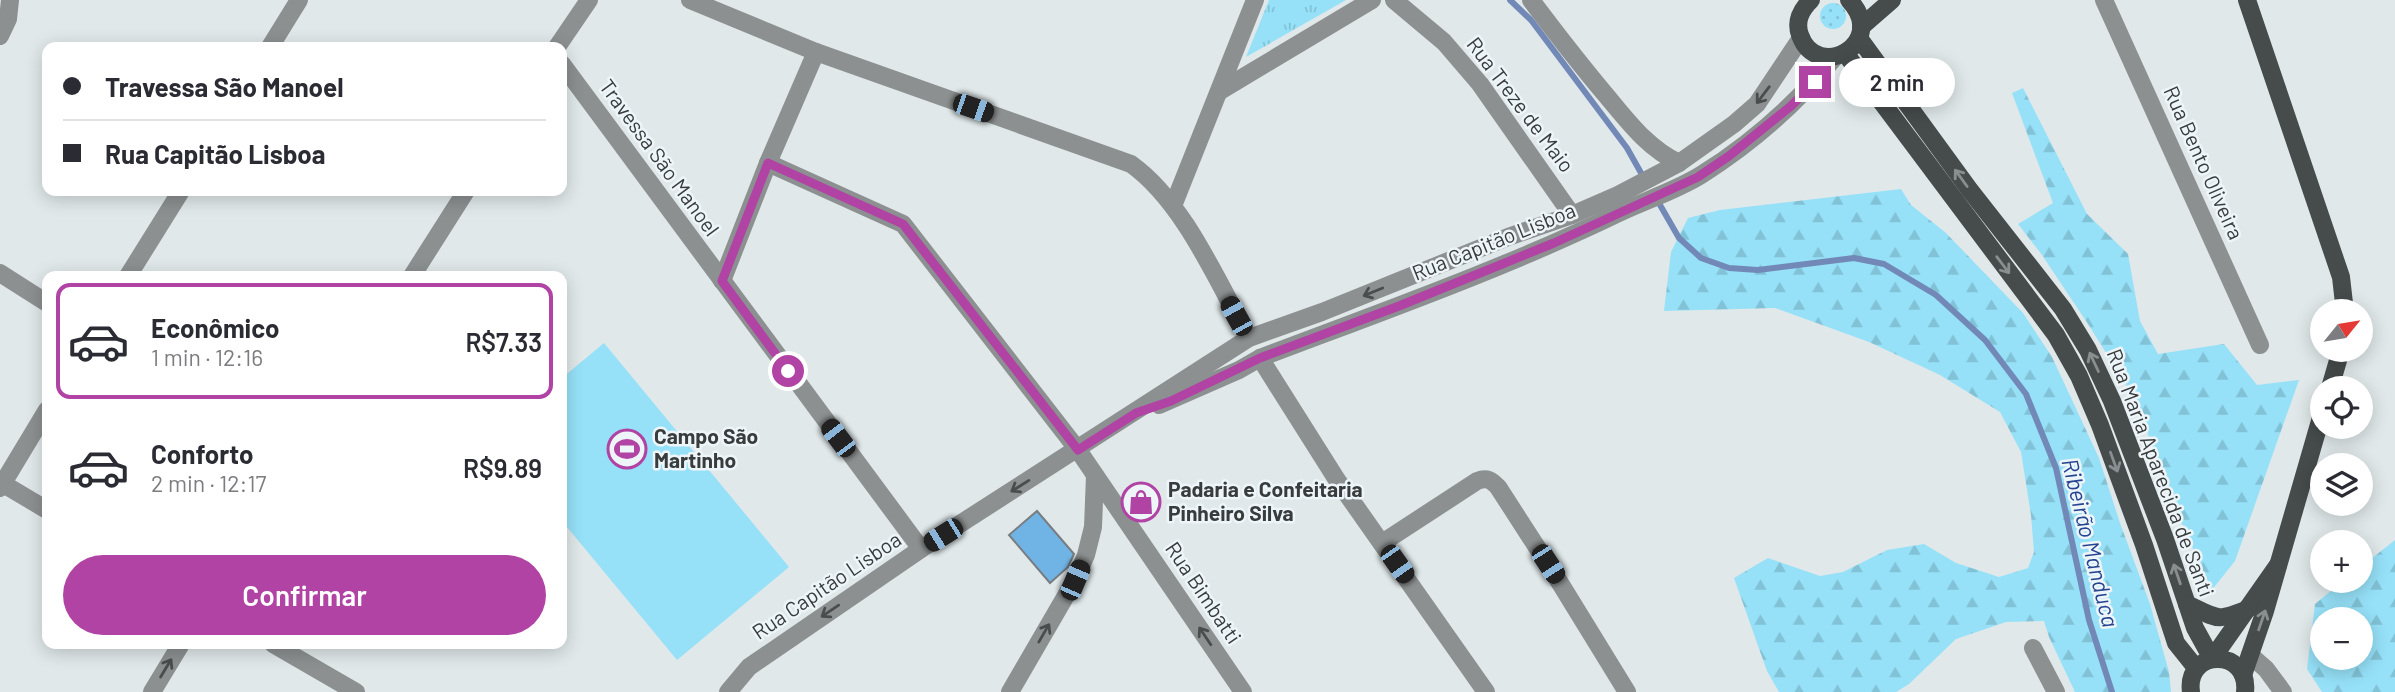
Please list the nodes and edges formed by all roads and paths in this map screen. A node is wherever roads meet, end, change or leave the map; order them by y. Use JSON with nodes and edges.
{"nodes":[{"id":1,"x":10,"y":0,"type":"edge"},
{"id":2,"x":299,"y":0,"type":"edge"},
{"id":3,"x":589,"y":0,"type":"edge"},
{"id":4,"x":690,"y":0,"type":"edge"},
{"id":5,"x":1255,"y":0,"type":"edge"},
{"id":6,"x":1372,"y":0,"type":"edge"},
{"id":7,"x":1394,"y":0,"type":"edge"},
{"id":8,"x":1531,"y":0,"type":"edge"},
{"id":9,"x":1793,"y":0,"type":"edge"},
{"id":10,"x":1811,"y":0,"type":"edge"},
{"id":11,"x":1849,"y":0,"type":"edge"},
{"id":12,"x":1892,"y":0,"type":"edge"},
{"id":13,"x":2104,"y":0,"type":"edge"},
{"id":14,"x":2247,"y":0,"type":"edge"},
{"id":15,"x":1414,"y":8,"type":"edge"},
{"id":16,"x":1799,"y":18,"type":"junction"},
{"id":17,"x":1860,"y":32,"type":"junction"},
{"id":18,"x":0,"y":36,"type":"edge"},
{"id":19,"x":1801,"y":38,"type":"junction"},
{"id":20,"x":273,"y":42,"type":"edge"},
{"id":21,"x":560,"y":42,"type":"edge"},
{"id":22,"x":816,"y":52,"type":"junction"},
{"id":23,"x":1840,"y":55,"type":"junction"},
{"id":24,"x":567,"y":71,"type":"edge"},
{"id":25,"x":1220,"y":91,"type":"junction"},
{"id":26,"x":768,"y":163,"type":"junction"},
{"id":27,"x":1679,"y":163,"type":"junction"},
{"id":28,"x":1662,"y":183,"type":"junction"},
{"id":29,"x":178,"y":196,"type":"edge"},
{"id":30,"x":463,"y":196,"type":"edge"},
{"id":31,"x":1622,"y":202,"type":"junction"},
{"id":32,"x":1173,"y":206,"type":"junction"},
{"id":33,"x":1572,"y":215,"type":"junction"},
{"id":34,"x":131,"y":271,"type":"edge"},
{"id":35,"x":415,"y":271,"type":"edge"},
{"id":36,"x":0,"y":274,"type":"edge"},
{"id":37,"x":722,"y":281,"type":"junction"},
{"id":38,"x":2344,"y":299,"type":"edge"},
{"id":39,"x":42,"y":300,"type":"edge"},
{"id":40,"x":1249,"y":338,"type":"junction"},
{"id":41,"x":2260,"y":345,"type":"dead end"},
{"id":42,"x":1260,"y":358,"type":"junction"},
{"id":43,"x":1136,"y":413,"type":"junction"},
{"id":44,"x":42,"y":418,"type":"edge"},
{"id":45,"x":2315,"y":439,"type":"edge"},
{"id":46,"x":1078,"y":450,"type":"junction"},
{"id":47,"x":1095,"y":475,"type":"junction"},
{"id":48,"x":1,"y":484,"type":"edge"},
{"id":49,"x":42,"y":507,"type":"edge"},
{"id":50,"x":1382,"y":543,"type":"junction"},
{"id":51,"x":921,"y":549,"type":"junction"},
{"id":52,"x":2278,"y":565,"type":"junction"},
{"id":53,"x":2187,"y":604,"type":"junction"},
{"id":54,"x":2248,"y":609,"type":"junction"},
{"id":55,"x":2033,"y":648,"type":"dead end"},
{"id":56,"x":178,"y":649,"type":"edge"},
{"id":57,"x":282,"y":649,"type":"edge"},
{"id":58,"x":2250,"y":655,"type":"junction"},
{"id":59,"x":2204,"y":664,"type":"junction"},
{"id":60,"x":2244,"y":684,"type":"edge"},
{"id":61,"x":152,"y":692,"type":"edge"},
{"id":62,"x":356,"y":692,"type":"edge"},
{"id":63,"x":728,"y":692,"type":"edge"},
{"id":64,"x":1010,"y":692,"type":"edge"},
{"id":65,"x":1243,"y":692,"type":"edge"},
{"id":66,"x":1486,"y":692,"type":"edge"},
{"id":67,"x":1627,"y":692,"type":"edge"},
{"id":68,"x":2056,"y":692,"type":"edge"},
{"id":69,"x":2191,"y":692,"type":"edge"},
{"id":70,"x":2283,"y":692,"type":"edge"}],
"edges":[{"from":1,"to":18,"type":"street"},
{"from":2,"to":20,"type":"street"},
{"from":3,"to":21,"type":"street"},
{"from":4,"to":22,"type":"street"},
{"from":5,"to":25,"type":"street"},
{"from":6,"to":25,"type":"street"},
{"from":7,"to":15,"type":"street","name":"Rua Treze de Maio"},
{"from":8,"to":27,"type":"street"},
{"from":9,"to":16,"type":"main road"},
{"from":10,"to":16,"type":"main road"},
{"from":11,"to":17,"type":"main road","name":"Rua Maria Aparecida de Santi"},
{"from":12,"to":17,"type":"main road"},
{"from":13,"to":41,"type":"street","name":"Rua Bento Oliveira"},
{"from":14,"to":38,"type":"main road"},
{"from":15,"to":33,"type":"street","name":"Rua Treze de Maio"},
{"from":16,"to":19,"type":"main road"},
{"from":17,"to":23,"type":"main road"},
{"from":53,"to":17,"type":"main road","name":"Rua Maria Aparecida de Santi","one_way":true},
{"from":19,"to":23,"type":"main road"},
{"from":19,"to":27,"type":"street","name":"Rua Capitão Lisboa","one_way":true},
{"from":22,"to":26,"type":"street"},
{"from":22,"to":32,"type":"street"},
{"from":23,"to":28,"type":"street","name":"Rua Capitão Lisboa"},
{"from":23,"to":59,"type":"main road","name":"Rua Maria Aparecida de Santi","one_way":true},
{"from":24,"to":37,"type":"street","name":"Travessa São Manoel"},
{"from":25,"to":32,"type":"street"},
{"from":26,"to":37,"type":"street"},
{"from":26,"to":46,"type":"street","name":"Rua Bimbatti"},
{"from":27,"to":28,"type":"street","name":"Rua Capitão Lisboa"},
{"from":28,"to":31,"type":"street","name":"Rua Capitão Lisboa"},
{"from":29,"to":34,"type":"street"},
{"from":30,"to":35,"type":"street"},
{"from":31,"to":33,"type":"street","name":"Rua Capitão Lisboa"},
{"from":31,"to":42,"type":"street","name":"Rua Capitão Lisboa"},
{"from":32,"to":40,"type":"street"},
{"from":33,"to":40,"type":"street","name":"Rua Capitão Lisboa","one_way":true},
{"from":36,"to":39,"type":"street"},
{"from":37,"to":51,"type":"street","name":"Travessa São Manoel"},
{"from":40,"to":43,"type":"street","name":"Rua Capitão Lisboa"},
{"from":42,"to":43,"type":"street","name":"Rua Capitão Lisboa"},
{"from":42,"to":50,"type":"street"},
{"from":43,"to":46,"type":"street","name":"Rua Capitão Lisboa"},
{"from":44,"to":48,"type":"street"},
{"from":45,"to":52,"type":"main road"},
{"from":46,"to":47,"type":"street","name":"Rua Bimbatti"},
{"from":46,"to":51,"type":"street","name":"Rua Capitão Lisboa","one_way":true},
{"from":64,"to":47,"type":"street","one_way":true},
{"from":65,"to":47,"type":"street","name":"Rua Bimbatti","one_way":true},
{"from":48,"to":49,"type":"street"},
{"from":50,"to":66,"type":"street"},
{"from":50,"to":67,"type":"street"},
{"from":51,"to":63,"type":"street","name":"Rua Capitão Lisboa","one_way":true},
{"from":52,"to":54,"type":"main road"},
{"from":58,"to":52,"type":"main road","one_way":true},
{"from":53,"to":54,"type":"main road"},
{"from":53,"to":59,"type":"main road","name":"Rua Maria Aparecida de Santi"},
{"from":54,"to":59,"type":"main road"},
{"from":55,"to":68,"type":"street"},
{"from":61,"to":56,"type":"street","one_way":true},
{"from":57,"to":62,"type":"street"},
{"from":58,"to":60,"type":"main road"},
{"from":58,"to":70,"type":"street"},
{"from":59,"to":60,"type":"main road","name":"Rua Maria Aparecida de Santi"},
{"from":59,"to":69,"type":"main road"}]}
